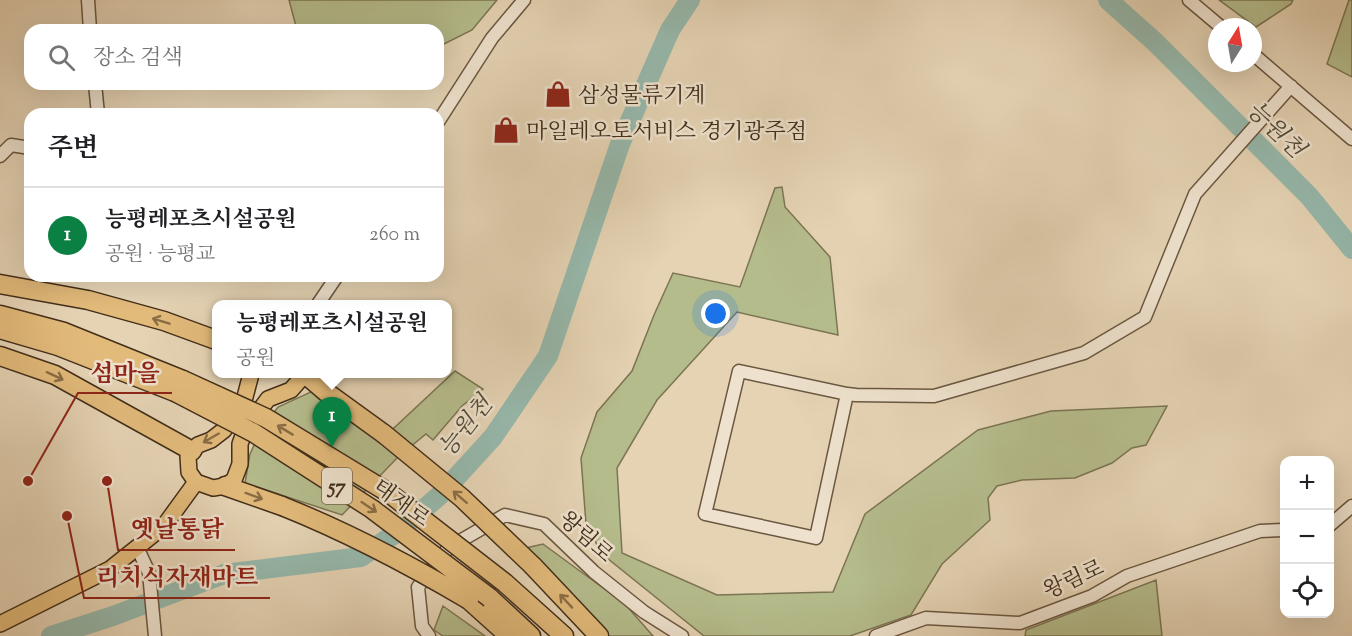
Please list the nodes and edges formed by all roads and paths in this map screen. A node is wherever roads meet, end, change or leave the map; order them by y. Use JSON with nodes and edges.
{"nodes":[{"id":1,"x":88,"y":0,"type":"edge"},
{"id":2,"x":524,"y":0,"type":"edge"},
{"id":3,"x":1189,"y":0,"type":"edge"},
{"id":4,"x":1210,"y":18,"type":"edge"},
{"id":5,"x":90,"y":24,"type":"edge"},
{"id":6,"x":1262,"y":62,"type":"edge"},
{"id":7,"x":1291,"y":86,"type":"junction"},
{"id":8,"x":95,"y":90,"type":"edge"},
{"id":9,"x":97,"y":108,"type":"edge"},
{"id":10,"x":444,"y":113,"type":"edge"},
{"id":11,"x":1352,"y":140,"type":"edge"},
{"id":12,"x":24,"y":147,"type":"edge"},
{"id":13,"x":0,"y":156,"type":"edge"},
{"id":14,"x":332,"y":282,"type":"edge"},
{"id":15,"x":0,"y":284,"type":"edge"},
{"id":16,"x":321,"y":300,"type":"edge"},
{"id":17,"x":0,"y":315,"type":"edge"},
{"id":18,"x":0,"y":329,"type":"edge"},
{"id":19,"x":212,"y":339,"type":"edge"},
{"id":20,"x":0,"y":356,"type":"edge"},
{"id":21,"x":250,"y":378,"type":"edge"},
{"id":22,"x":302,"y":378,"type":"edge"},
{"id":23,"x":310,"y":378,"type":"edge"},
{"id":24,"x":179,"y":386,"type":"junction"},
{"id":25,"x":847,"y":394,"type":"junction"},
{"id":26,"x":192,"y":451,"type":"junction"},
{"id":27,"x":196,"y":482,"type":"junction"},
{"id":28,"x":225,"y":486,"type":"junction"},
{"id":29,"x":1352,"y":506,"type":"edge"},
{"id":30,"x":1334,"y":521,"type":"edge"},
{"id":31,"x":1280,"y":530,"type":"edge"},
{"id":32,"x":137,"y":547,"type":"junction"},
{"id":33,"x":0,"y":624,"type":"edge"},
{"id":34,"x":155,"y":636,"type":"edge"},
{"id":35,"x":429,"y":636,"type":"edge"},
{"id":36,"x":509,"y":636,"type":"edge"},
{"id":37,"x":531,"y":636,"type":"edge"},
{"id":38,"x":564,"y":636,"type":"edge"},
{"id":39,"x":599,"y":636,"type":"edge"},
{"id":40,"x":682,"y":636,"type":"edge"},
{"id":41,"x":876,"y":636,"type":"edge"}],
"edges":[{"from":1,"to":5,"type":"street"},
{"from":2,"to":10,"type":"street"},
{"from":3,"to":4,"type":"street"},
{"from":6,"to":7,"type":"street"},
{"from":7,"to":11,"type":"street"},
{"from":7,"to":25,"type":"street"},
{"from":8,"to":9,"type":"street"},
{"from":12,"to":13,"type":"street"},
{"from":14,"to":16,"type":"street"},
{"from":19,"to":15,"type":"highway","one_way":true},
{"from":17,"to":24,"type":"highway","name":"태재로","number":"57"},
{"from":18,"to":24,"type":"highway","name":"태재로","number":"57"},
{"from":20,"to":26,"type":"highway","one_way":true},
{"from":21,"to":26,"type":"main road","one_way":true},
{"from":22,"to":28,"type":"main road"},
{"from":39,"to":23,"type":"highway","one_way":true,"bridge":true},
{"from":24,"to":37,"type":"highway","name":"태재로","number":"57","one_way":true,"bridge":true},
{"from":38,"to":24,"type":"highway","number":"57","one_way":true,"bridge":true},
{"from":25,"to":25,"type":"street"},
{"from":26,"to":27,"type":"main road"},
{"from":27,"to":28,"type":"main road"},
{"from":27,"to":32,"type":"main road"},
{"from":28,"to":36,"type":"highway","one_way":true,"bridge":true},
{"from":29,"to":30,"type":"street"},
{"from":31,"to":41,"type":"street","name":"왕림로"},
{"from":32,"to":33,"type":"main road"},
{"from":32,"to":34,"type":"street"},
{"from":35,"to":40,"type":"street","name":"왕림로"}]}
